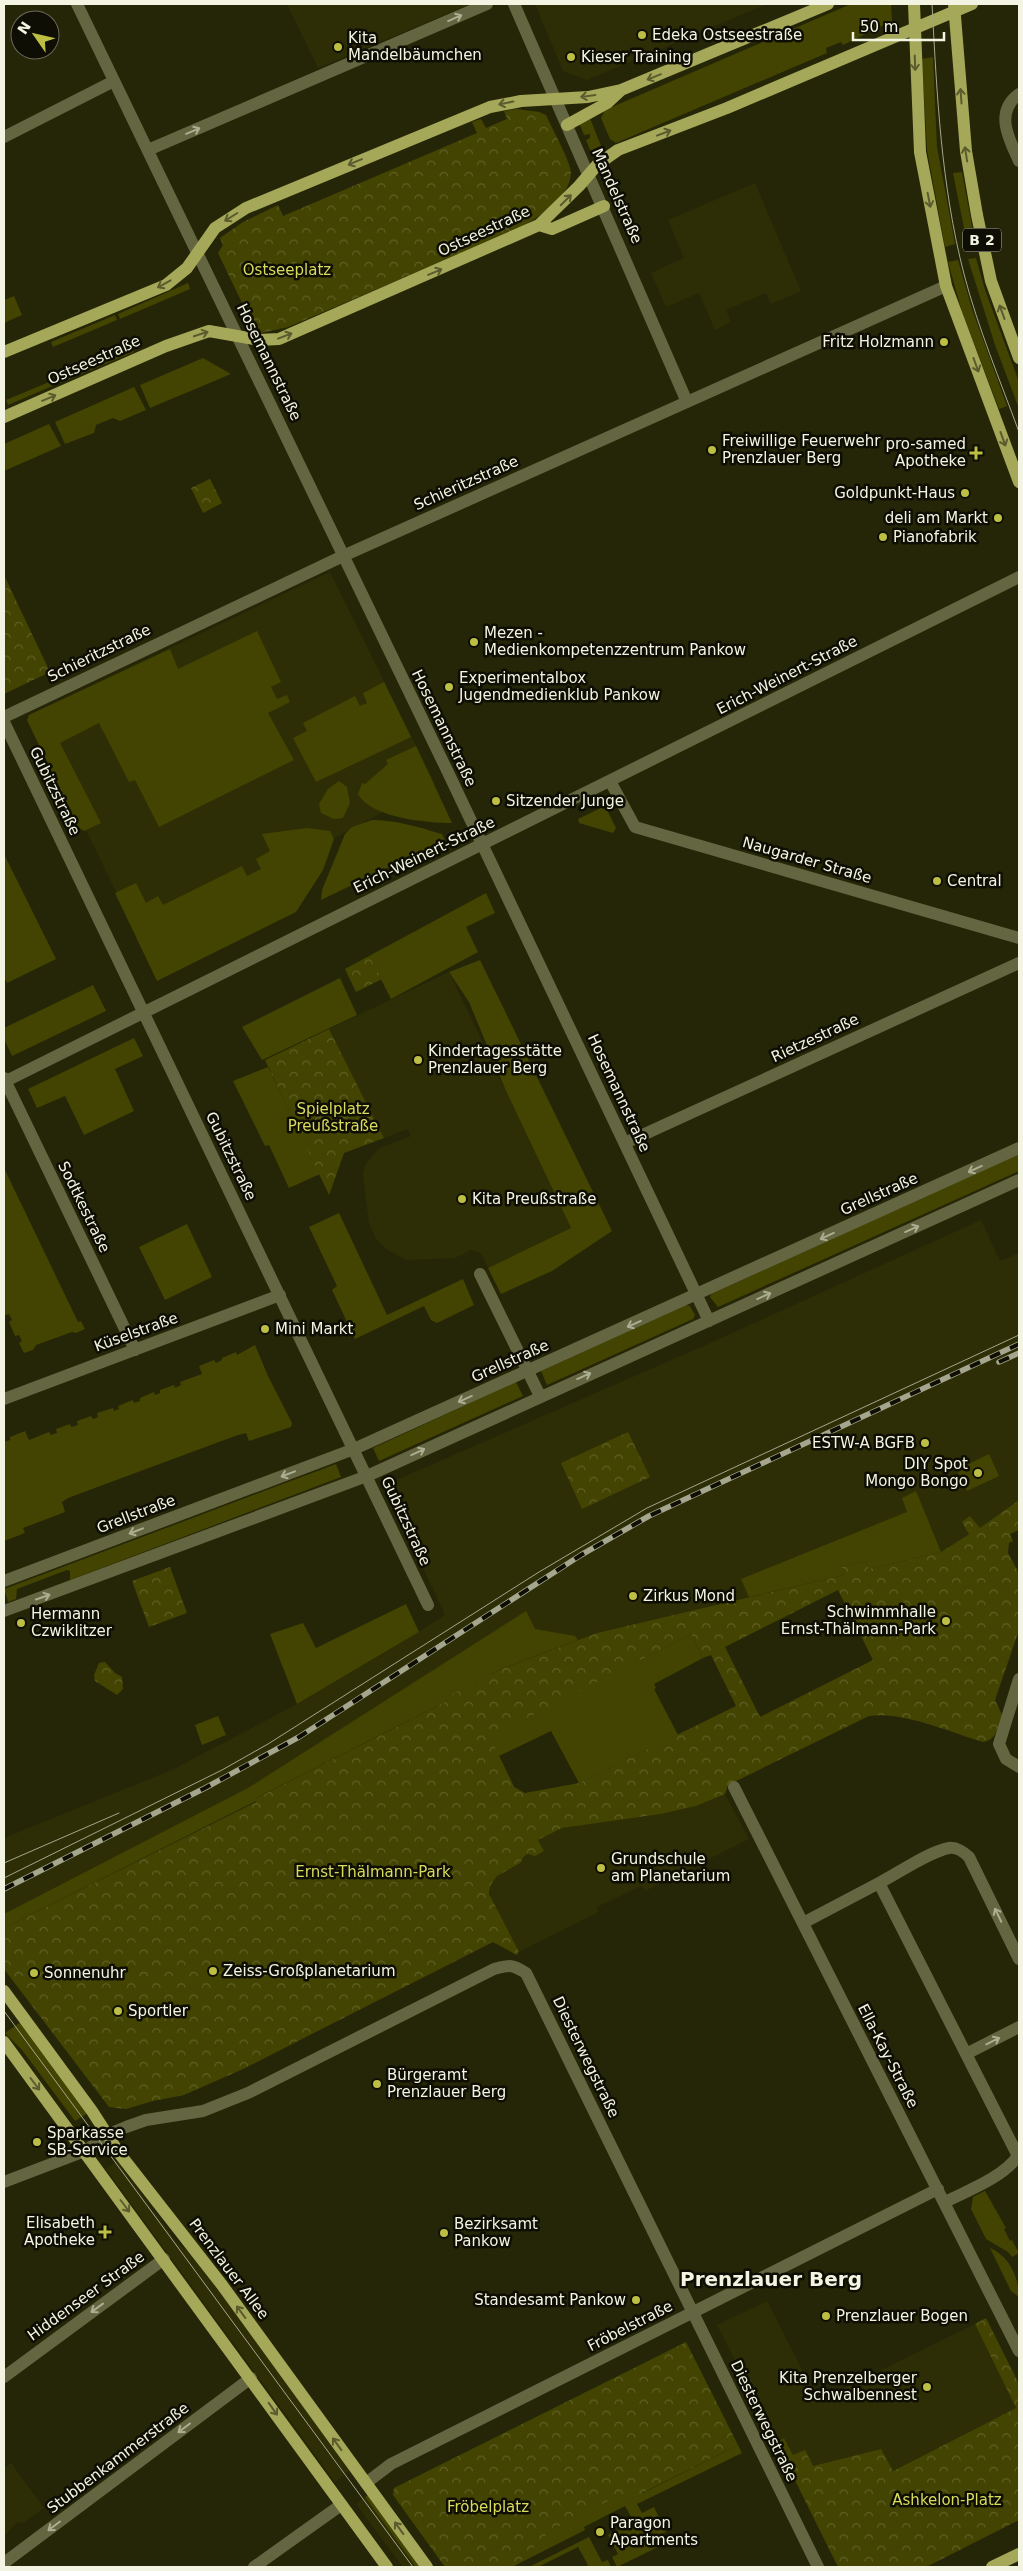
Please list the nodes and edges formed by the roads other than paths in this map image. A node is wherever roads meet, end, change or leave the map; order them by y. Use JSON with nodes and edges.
{"nodes":[{"id":1,"x":77,"y":4,"type":"edge"},
{"id":2,"x":487,"y":4,"type":"edge"},
{"id":3,"x":514,"y":4,"type":"edge"},
{"id":4,"x":828,"y":4,"type":"edge"},
{"id":5,"x":914,"y":4,"type":"edge"},
{"id":6,"x":972,"y":4,"type":"edge"},
{"id":7,"x":954,"y":7,"type":"edge"},
{"id":8,"x":915,"y":27,"type":"junction"},
{"id":9,"x":114,"y":81,"type":"junction"},
{"id":10,"x":621,"y":90,"type":"junction"},
{"id":11,"x":1019,"y":94,"type":"edge"},
{"id":12,"x":555,"y":99,"type":"junction"},
{"id":13,"x":567,"y":125,"type":"junction"},
{"id":14,"x":4,"y":137,"type":"edge"},
{"id":15,"x":148,"y":150,"type":"junction"},
{"id":16,"x":1019,"y":161,"type":"edge"},
{"id":17,"x":590,"y":173,"type":"junction"},
{"id":18,"x":604,"y":206,"type":"junction"},
{"id":19,"x":539,"y":225,"type":"junction"},
{"id":20,"x":198,"y":250,"type":"junction"},
{"id":21,"x":946,"y":286,"type":"junction"},
{"id":22,"x":238,"y":334,"type":"junction"},
{"id":23,"x":4,"y":352,"type":"edge"},
{"id":24,"x":1019,"y":358,"type":"edge"},
{"id":25,"x":688,"y":402,"type":"junction"},
{"id":26,"x":4,"y":417,"type":"edge"},
{"id":27,"x":1019,"y":482,"type":"edge"},
{"id":28,"x":343,"y":556,"type":"junction"},
{"id":29,"x":1019,"y":577,"type":"edge"},
{"id":30,"x":4,"y":717,"type":"edge"},
{"id":31,"x":4,"y":722,"type":"edge"},
{"id":32,"x":610,"y":781,"type":"junction"},
{"id":33,"x":483,"y":844,"type":"junction"},
{"id":34,"x":1019,"y":938,"type":"edge"},
{"id":35,"x":1019,"y":963,"type":"edge"},
{"id":36,"x":144,"y":1013,"type":"junction"},
{"id":37,"x":4,"y":1080,"type":"edge"},
{"id":38,"x":624,"y":1143,"type":"junction"},
{"id":39,"x":1019,"y":1148,"type":"edge"},
{"id":40,"x":1019,"y":1180,"type":"edge"},
{"id":41,"x":480,"y":1274,"type":"dead end"},
{"id":42,"x":280,"y":1295,"type":"junction"},
{"id":43,"x":697,"y":1295,"type":"junction"},
{"id":44,"x":709,"y":1321,"type":"junction"},
{"id":45,"x":134,"y":1350,"type":"junction"},
{"id":46,"x":528,"y":1371,"type":"junction"},
{"id":47,"x":540,"y":1396,"type":"junction"},
{"id":48,"x":4,"y":1397,"type":"edge"},
{"id":49,"x":354,"y":1449,"type":"junction"},
{"id":50,"x":367,"y":1476,"type":"junction"},
{"id":51,"x":4,"y":1581,"type":"edge"},
{"id":52,"x":428,"y":1605,"type":"dead end"},
{"id":53,"x":4,"y":1611,"type":"edge"},
{"id":54,"x":1019,"y":1679,"type":"edge"},
{"id":55,"x":1019,"y":1767,"type":"edge"},
{"id":56,"x":734,"y":1787,"type":"dead end"},
{"id":57,"x":879,"y":1883,"type":"junction"},
{"id":58,"x":803,"y":1923,"type":"junction"},
{"id":59,"x":1019,"y":1959,"type":"edge"},
{"id":60,"x":4,"y":1991,"type":"edge"},
{"id":61,"x":1019,"y":2027,"type":"edge"},
{"id":62,"x":4,"y":2042,"type":"edge"},
{"id":63,"x":966,"y":2054,"type":"junction"},
{"id":64,"x":107,"y":2135,"type":"junction"},
{"id":65,"x":85,"y":2151,"type":"junction"},
{"id":66,"x":4,"y":2182,"type":"edge"},
{"id":67,"x":938,"y":2189,"type":"junction"},
{"id":68,"x":945,"y":2202,"type":"junction"},
{"id":69,"x":164,"y":2259,"type":"junction"},
{"id":70,"x":693,"y":2312,"type":"junction"},
{"id":71,"x":1019,"y":2351,"type":"edge"},
{"id":72,"x":4,"y":2376,"type":"edge"},
{"id":73,"x":251,"y":2378,"type":"junction"},
{"id":74,"x":366,"y":2483,"type":"junction"},
{"id":75,"x":340,"y":2505,"type":"junction"},
{"id":76,"x":1019,"y":2554,"type":"edge"},
{"id":77,"x":4,"y":2563,"type":"edge"},
{"id":78,"x":254,"y":2567,"type":"edge"},
{"id":79,"x":387,"y":2567,"type":"edge"},
{"id":80,"x":427,"y":2567,"type":"edge"},
{"id":81,"x":818,"y":2567,"type":"edge"},
{"id":82,"x":992,"y":2567,"type":"edge"}],
"edges":[{"from":1,"to":9,"type":"street","name":"Hosemannstraße"},
{"from":15,"to":2,"type":"street","one_way":true},
{"from":3,"to":12,"type":"street","name":"Mandelstraße"},
{"from":4,"to":10,"type":"main road","one_way":true},
{"from":5,"to":8,"type":"main road"},
{"from":6,"to":7,"type":"main road","name":"Ostseestraße"},
{"from":7,"to":8,"type":"main road","name":"Ostseestraße"},
{"from":24,"to":7,"type":"main road","number":"B 2","one_way":true},
{"from":17,"to":8,"type":"main road","name":"Ostseestraße","one_way":true},
{"from":8,"to":21,"type":"main road","one_way":true},
{"from":9,"to":14,"type":"street"},
{"from":9,"to":15,"type":"street","name":"Hosemannstraße"},
{"from":10,"to":12,"type":"main road","one_way":true},
{"from":10,"to":13,"type":"main road"},
{"from":11,"to":16,"type":"street"},
{"from":12,"to":13,"type":"street","name":"Mandelstraße"},
{"from":12,"to":20,"type":"main road","one_way":true},
{"from":13,"to":17,"type":"street","name":"Mandelstraße"},
{"from":15,"to":20,"type":"street","name":"Hosemannstraße"},
{"from":17,"to":18,"type":"street","name":"Mandelstraße"},
{"from":19,"to":17,"type":"main road","name":"Ostseestraße","one_way":true},
{"from":18,"to":19,"type":"main road"},
{"from":18,"to":25,"type":"street","name":"Mandelstraße"},
{"from":22,"to":19,"type":"main road","name":"Ostseestraße","one_way":true},
{"from":20,"to":22,"type":"street","name":"Hosemannstraße"},
{"from":20,"to":23,"type":"main road","one_way":true},
{"from":21,"to":25,"type":"street","name":"Schieritzstraße"},
{"from":21,"to":27,"type":"main road","one_way":true},
{"from":26,"to":22,"type":"main road","name":"Ostseestraße","one_way":true},
{"from":22,"to":28,"type":"street","name":"Hosemannstraße"},
{"from":25,"to":28,"type":"street","name":"Schieritzstraße"},
{"from":28,"to":30,"type":"street","name":"Schieritzstraße"},
{"from":28,"to":33,"type":"street","name":"Hosemannstraße"},
{"from":29,"to":32,"type":"street","name":"Erich-Weinert-Straße"},
{"from":31,"to":36,"type":"street","name":"Gubitzstraße"},
{"from":32,"to":33,"type":"street","name":"Erich-Weinert-Straße"},
{"from":32,"to":34,"type":"street","name":"Naugarder Straße"},
{"from":33,"to":36,"type":"street","name":"Erich-Weinert-Straße"},
{"from":33,"to":38,"type":"street","name":"Hosemannstraße"},
{"from":35,"to":38,"type":"street","name":"Rietzestraße"},
{"from":36,"to":37,"type":"street","name":"Erich-Weinert-Straße"},
{"from":36,"to":42,"type":"street","name":"Gubitzstraße"},
{"from":37,"to":45,"type":"street","name":"Sodtkestraße"},
{"from":38,"to":43,"type":"street","name":"Hosemannstraße"},
{"from":39,"to":43,"type":"street","name":"Grellstraße","one_way":true},
{"from":44,"to":40,"type":"street","one_way":true},
{"from":41,"to":46,"type":"street"},
{"from":42,"to":45,"type":"street","name":"Küselstraße"},
{"from":42,"to":49,"type":"street","name":"Gubitzstraße"},
{"from":43,"to":44,"type":"street","name":"Hosemannstraße"},
{"from":43,"to":46,"type":"street","name":"Grellstraße","one_way":true},
{"from":47,"to":44,"type":"street","one_way":true},
{"from":45,"to":48,"type":"street","name":"Küselstraße"},
{"from":46,"to":47,"type":"street"},
{"from":46,"to":49,"type":"street","name":"Grellstraße","one_way":true},
{"from":50,"to":47,"type":"street","one_way":true},
{"from":49,"to":50,"type":"street","name":"Gubitzstraße"},
{"from":49,"to":51,"type":"street","name":"Grellstraße","one_way":true},
{"from":50,"to":52,"type":"street","name":"Gubitzstraße"},
{"from":53,"to":50,"type":"street","one_way":true},
{"from":54,"to":55,"type":"street"},
{"from":56,"to":58,"type":"street","name":"Ella-Kay-Straße"},
{"from":57,"to":58,"type":"street"},
{"from":59,"to":57,"type":"street","one_way":true},
{"from":57,"to":63,"type":"street"},
{"from":58,"to":67,"type":"street","name":"Ella-Kay-Straße"},
{"from":60,"to":64,"type":"main road","name":"Prenzlauer Allee"},
{"from":63,"to":61,"type":"street","one_way":true},
{"from":62,"to":65,"type":"main road","one_way":true},
{"from":63,"to":68,"type":"street"},
{"from":64,"to":65,"type":"street","name":"Diesterwegstraße"},
{"from":64,"to":70,"type":"street","name":"Diesterwegstraße"},
{"from":74,"to":64,"type":"main road","name":"Prenzlauer Allee","one_way":true},
{"from":65,"to":66,"type":"street","name":"Diesterwegstraße"},
{"from":65,"to":69,"type":"main road","one_way":true},
{"from":67,"to":68,"type":"street","name":"Ella-Kay-Straße"},
{"from":67,"to":70,"type":"street","name":"Fröbelstraße"},
{"from":68,"to":71,"type":"street","name":"Ella-Kay-Straße"},
{"from":69,"to":72,"type":"street","name":"Hiddenseer Straße","one_way":true},
{"from":69,"to":73,"type":"main road"},
{"from":70,"to":74,"type":"street","name":"Fröbelstraße"},
{"from":70,"to":81,"type":"street","name":"Diesterwegstraße"},
{"from":73,"to":75,"type":"main road","one_way":true},
{"from":73,"to":77,"type":"street","name":"Stubbenkammerstraße","one_way":true},
{"from":80,"to":74,"type":"main road","name":"Prenzlauer Allee","one_way":true},
{"from":75,"to":78,"type":"street"},
{"from":75,"to":79,"type":"main road"},
{"from":76,"to":82,"type":"main road"}]}
